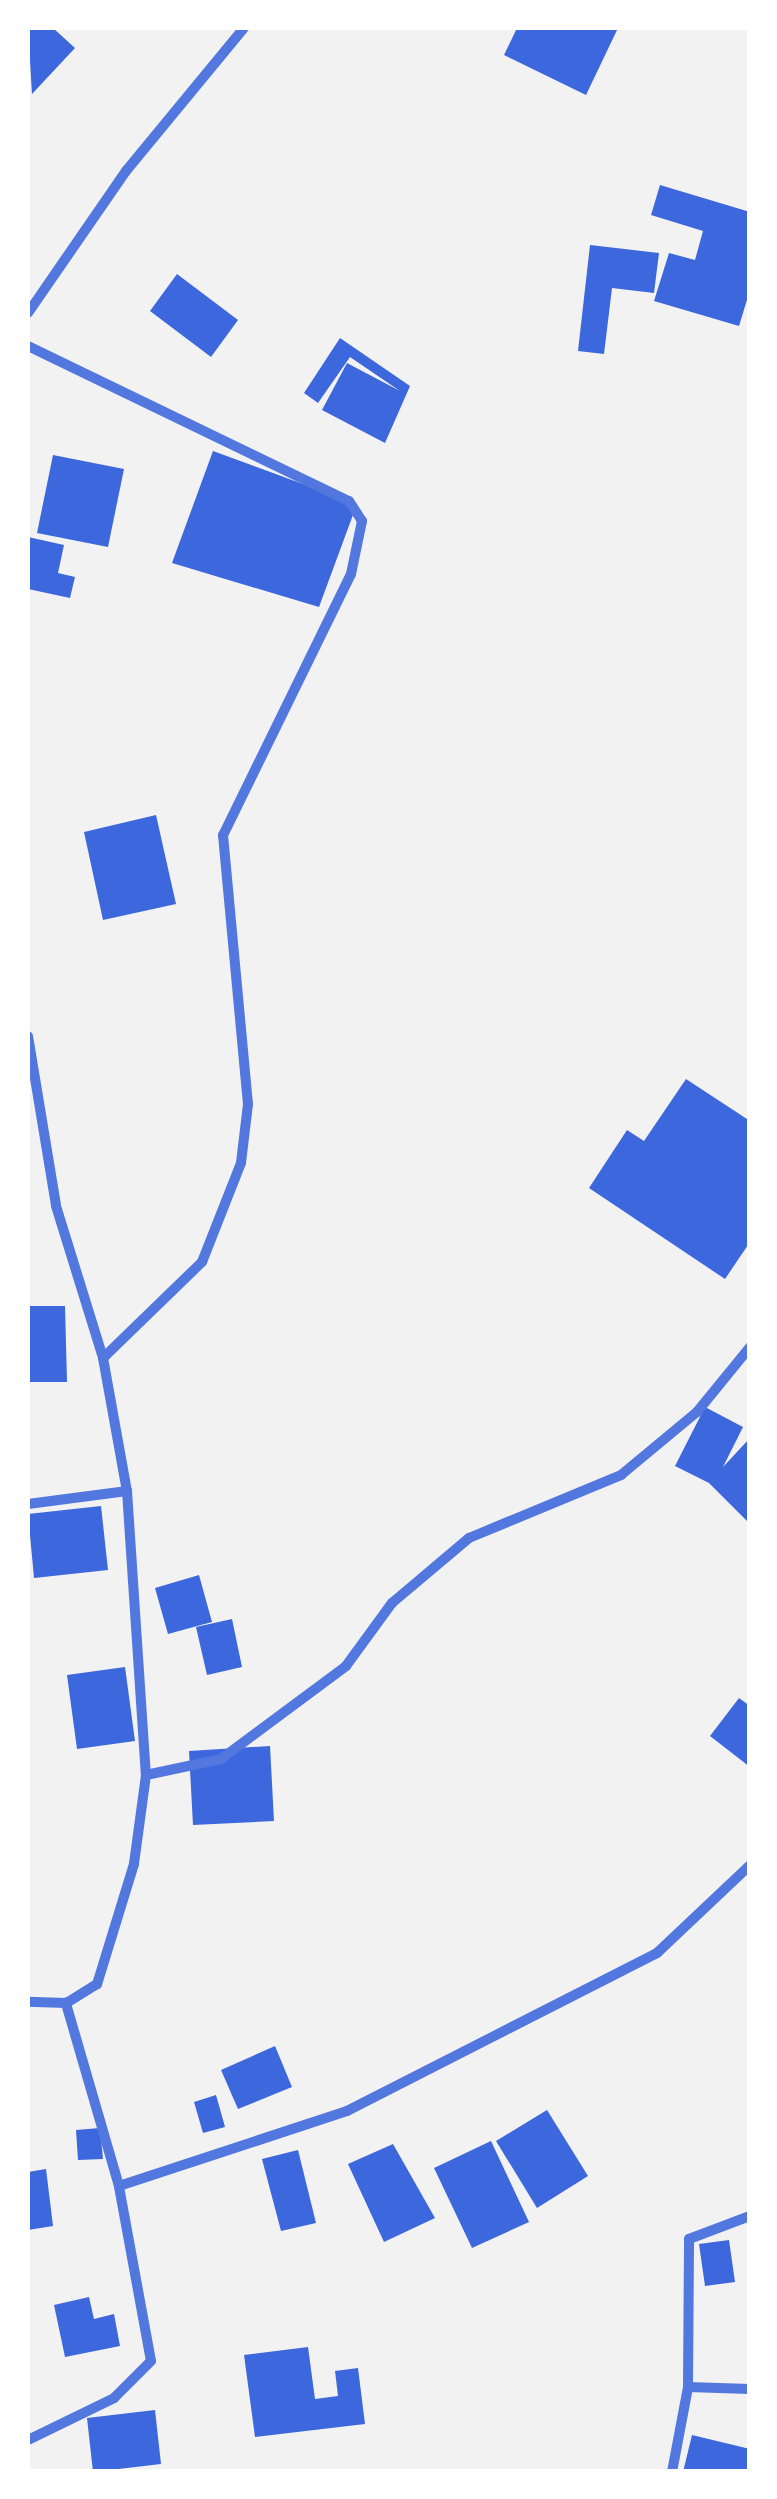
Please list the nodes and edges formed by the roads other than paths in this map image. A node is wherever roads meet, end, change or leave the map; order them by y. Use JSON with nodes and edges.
{"nodes":[{"id":1,"x":244,"y":28,"type":"edge"},
{"id":2,"x":28,"y":284,"type":"edge"},
{"id":3,"x":40,"y":296,"type":"junction"},
{"id":4,"x":28,"y":313,"type":"edge"},
{"id":5,"x":28,"y":346,"type":"edge"},
{"id":6,"x":28,"y":1036,"type":"edge"},
{"id":7,"x":750,"y":1347,"type":"edge"},
{"id":8,"x":102,"y":1358,"type":"junction"},
{"id":9,"x":127,"y":1491,"type":"junction"},
{"id":10,"x":28,"y":1504,"type":"edge"},
{"id":11,"x":146,"y":1775,"type":"junction"},
{"id":12,"x":750,"y":1866,"type":"edge"},
{"id":13,"x":28,"y":2002,"type":"edge"},
{"id":14,"x":66,"y":2003,"type":"junction"},
{"id":15,"x":119,"y":2186,"type":"junction"},
{"id":16,"x":750,"y":2216,"type":"edge"},
{"id":17,"x":688,"y":2388,"type":"junction"},
{"id":18,"x":750,"y":2389,"type":"edge"},
{"id":19,"x":28,"y":2440,"type":"edge"},
{"id":20,"x":672,"y":2472,"type":"edge"}],
"edges":[{"from":1,"to":3,"type":"street"},
{"from":2,"to":3,"type":"street"},
{"from":3,"to":4,"type":"street"},
{"from":5,"to":8,"type":"street"},
{"from":6,"to":8,"type":"street"},
{"from":7,"to":11,"type":"street"},
{"from":8,"to":9,"type":"street"},
{"from":9,"to":10,"type":"street"},
{"from":9,"to":11,"type":"street"},
{"from":11,"to":14,"type":"street"},
{"from":12,"to":15,"type":"street"},
{"from":13,"to":14,"type":"street"},
{"from":14,"to":15,"type":"street"},
{"from":15,"to":19,"type":"street"},
{"from":16,"to":17,"type":"street"},
{"from":17,"to":18,"type":"street"},
{"from":17,"to":20,"type":"street"}]}
